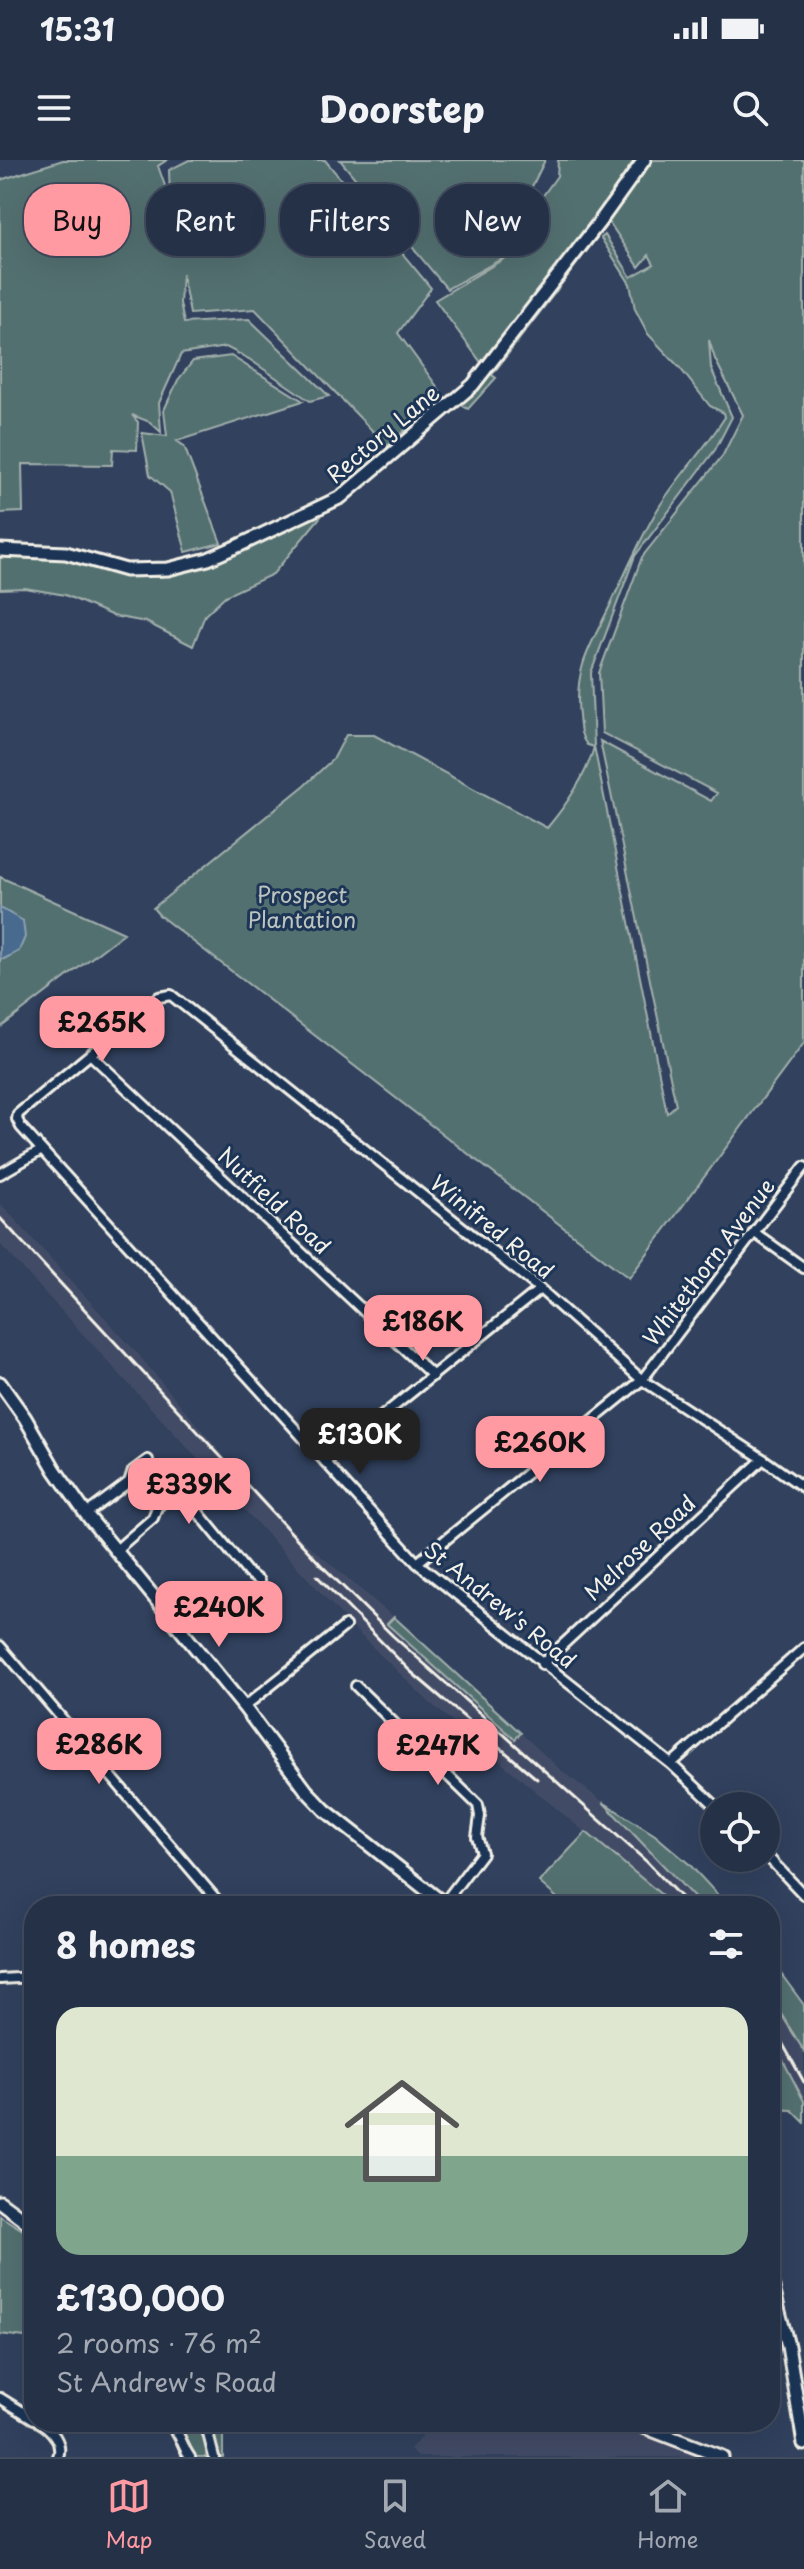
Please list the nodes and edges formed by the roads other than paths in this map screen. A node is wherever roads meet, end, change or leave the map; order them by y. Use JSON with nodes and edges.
{"nodes":[{"id":1,"x":644,"y":160,"type":"edge"},
{"id":2,"x":0,"y":550,"type":"edge"},
{"id":3,"x":90,"y":1054,"type":"junction"},
{"id":4,"x":42,"y":1150,"type":"junction"},
{"id":5,"x":804,"y":1167,"type":"edge"},
{"id":6,"x":0,"y":1174,"type":"edge"},
{"id":7,"x":755,"y":1233,"type":"junction"},
{"id":8,"x":804,"y":1268,"type":"edge"},
{"id":9,"x":540,"y":1289,"type":"junction"},
{"id":10,"x":433,"y":1376,"type":"junction"},
{"id":11,"x":642,"y":1380,"type":"junction"},
{"id":12,"x":0,"y":1383,"type":"edge"},
{"id":13,"x":763,"y":1459,"type":"junction"},
{"id":14,"x":148,"y":1460,"type":"dead end"},
{"id":15,"x":325,"y":1462,"type":"junction"},
{"id":16,"x":804,"y":1488,"type":"edge"},
{"id":17,"x":86,"y":1514,"type":"junction"},
{"id":18,"x":116,"y":1550,"type":"junction"},
{"id":19,"x":417,"y":1563,"type":"junction"},
{"id":20,"x":259,"y":1581,"type":"dead end"},
{"id":21,"x":345,"y":1626,"type":"dead end"},
{"id":22,"x":0,"y":1646,"type":"edge"},
{"id":23,"x":804,"y":1648,"type":"edge"},
{"id":24,"x":542,"y":1664,"type":"junction"},
{"id":25,"x":356,"y":1686,"type":"dead end"},
{"id":26,"x":244,"y":1707,"type":"junction"},
{"id":27,"x":671,"y":1764,"type":"junction"},
{"id":28,"x":701,"y":1792,"type":"edge"},
{"id":29,"x":780,"y":1870,"type":"edge"},
{"id":30,"x":804,"y":1895,"type":"edge"},
{"id":31,"x":213,"y":1896,"type":"edge"},
{"id":32,"x":436,"y":1896,"type":"edge"},
{"id":33,"x":452,"y":1896,"type":"edge"},
{"id":34,"x":24,"y":1978,"type":"edge"},
{"id":35,"x":0,"y":1979,"type":"edge"},
{"id":36,"x":0,"y":2202,"type":"edge"},
{"id":37,"x":24,"y":2220,"type":"edge"},
{"id":38,"x":780,"y":2315,"type":"edge"},
{"id":39,"x":0,"y":2398,"type":"edge"},
{"id":40,"x":24,"y":2413,"type":"edge"},
{"id":41,"x":50,"y":2432,"type":"edge"},
{"id":42,"x":178,"y":2432,"type":"edge"},
{"id":43,"x":208,"y":2432,"type":"edge"},
{"id":44,"x":657,"y":2432,"type":"edge"},
{"id":45,"x":804,"y":2444,"type":"edge"},
{"id":46,"x":58,"y":2457,"type":"edge"},
{"id":47,"x":190,"y":2457,"type":"edge"},
{"id":48,"x":214,"y":2457,"type":"edge"},
{"id":49,"x":722,"y":2457,"type":"edge"}],
"edges":[{"from":1,"to":2,"type":"main road","name":"Rectory Lane"},
{"from":3,"to":4,"type":"street","name":"St Andrew's Road"},
{"from":3,"to":9,"type":"street","name":"Winifred Road"},
{"from":3,"to":10,"type":"street","name":"Nutfield Road"},
{"from":4,"to":6,"type":"street"},
{"from":4,"to":15,"type":"street","name":"St Andrew's Road"},
{"from":5,"to":7,"type":"street","name":"Whitethorn Avenue"},
{"from":7,"to":8,"type":"street"},
{"from":7,"to":11,"type":"street","name":"Whitethorn Avenue"},
{"from":9,"to":10,"type":"street"},
{"from":9,"to":11,"type":"street","name":"Winifred Road"},
{"from":10,"to":15,"type":"street"},
{"from":11,"to":13,"type":"street","name":"Winifred Road"},
{"from":11,"to":19,"type":"street","name":"Whitethorn Avenue"},
{"from":12,"to":17,"type":"main road"},
{"from":13,"to":16,"type":"street","name":"Winifred Road"},
{"from":13,"to":24,"type":"street","name":"Melrose Road"},
{"from":14,"to":17,"type":"street"},
{"from":15,"to":19,"type":"street","name":"St Andrew's Road"},
{"from":17,"to":18,"type":"main road"},
{"from":18,"to":20,"type":"street"},
{"from":18,"to":26,"type":"main road"},
{"from":19,"to":24,"type":"street","name":"St Andrew's Road"},
{"from":21,"to":26,"type":"street"},
{"from":22,"to":31,"type":"street"},
{"from":23,"to":27,"type":"street"},
{"from":24,"to":27,"type":"street","name":"St Andrew's Road"},
{"from":25,"to":33,"type":"street"},
{"from":26,"to":32,"type":"main road"},
{"from":27,"to":28,"type":"street","name":"St Andrew's Road"},
{"from":29,"to":30,"type":"street"},
{"from":34,"to":35,"type":"street"},
{"from":36,"to":37,"type":"main road"},
{"from":38,"to":45,"type":"main road"},
{"from":39,"to":40,"type":"street"},
{"from":41,"to":46,"type":"street"},
{"from":42,"to":47,"type":"street"},
{"from":43,"to":48,"type":"street"},
{"from":44,"to":49,"type":"main road"}]}
